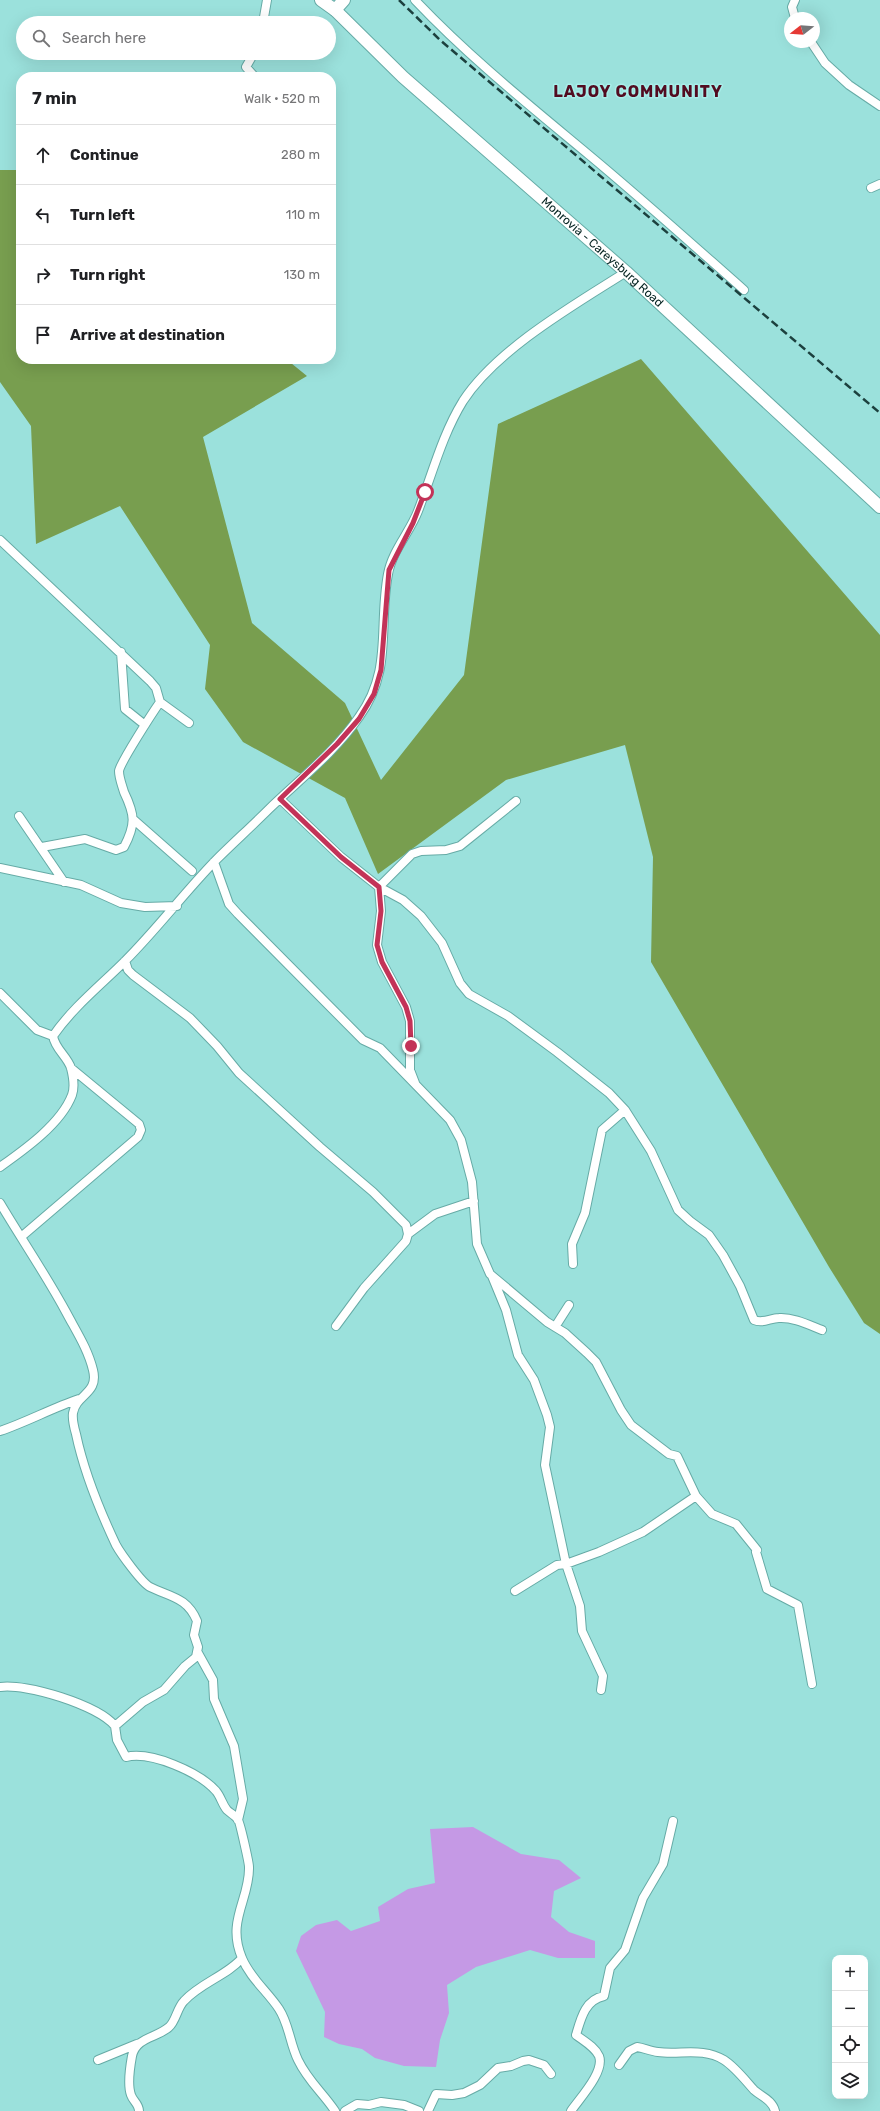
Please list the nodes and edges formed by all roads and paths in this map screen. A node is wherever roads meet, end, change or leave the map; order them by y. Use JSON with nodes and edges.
{"nodes":[{"id":1,"x":267,"y":0,"type":"edge"},
{"id":2,"x":321,"y":0,"type":"edge"},
{"id":3,"x":344,"y":0,"type":"edge"},
{"id":4,"x":415,"y":0,"type":"edge"},
{"id":5,"x":795,"y":0,"type":"edge"},
{"id":6,"x":335,"y":10,"type":"junction"},
{"id":7,"x":793,"y":12,"type":"edge"},
{"id":8,"x":264,"y":16,"type":"edge"},
{"id":9,"x":815,"y":48,"type":"edge"},
{"id":10,"x":250,"y":60,"type":"edge"},
{"id":11,"x":250,"y":72,"type":"edge"},
{"id":12,"x":880,"y":106,"type":"edge"},
{"id":13,"x":880,"y":184,"type":"edge"},
{"id":14,"x":872,"y":188,"type":"dead end"},
{"id":15,"x":626,"y":272,"type":"junction"},
{"id":16,"x":744,"y":290,"type":"dead end"},
{"id":17,"x":880,"y":508,"type":"edge"},
{"id":18,"x":0,"y":540,"type":"edge"},
{"id":19,"x":121,"y":652,"type":"junction"},
{"id":20,"x":160,"y":702,"type":"junction"},
{"id":21,"x":189,"y":723,"type":"dead end"},
{"id":22,"x":145,"y":725,"type":"junction"},
{"id":23,"x":280,"y":799,"type":"junction"},
{"id":24,"x":516,"y":801,"type":"dead end"},
{"id":25,"x":20,"y":816,"type":"dead end"},
{"id":26,"x":134,"y":820,"type":"junction"},
{"id":27,"x":42,"y":847,"type":"junction"},
{"id":28,"x":214,"y":862,"type":"junction"},
{"id":29,"x":2,"y":870,"type":"edge"},
{"id":30,"x":192,"y":871,"type":"dead end"},
{"id":31,"x":64,"y":882,"type":"junction"},
{"id":32,"x":379,"y":887,"type":"junction"},
{"id":33,"x":176,"y":906,"type":"junction"},
{"id":34,"x":125,"y":960,"type":"junction"},
{"id":35,"x":0,"y":993,"type":"edge"},
{"id":36,"x":53,"y":1036,"type":"junction"},
{"id":37,"x":71,"y":1068,"type":"junction"},
{"id":38,"x":408,"y":1073,"type":"junction"},
{"id":39,"x":625,"y":1110,"type":"junction"},
{"id":40,"x":0,"y":1167,"type":"edge"},
{"id":41,"x":474,"y":1201,"type":"junction"},
{"id":42,"x":0,"y":1204,"type":"edge"},
{"id":43,"x":408,"y":1234,"type":"junction"},
{"id":44,"x":21,"y":1237,"type":"junction"},
{"id":45,"x":573,"y":1264,"type":"dead end"},
{"id":46,"x":490,"y":1274,"type":"junction"},
{"id":47,"x":569,"y":1305,"type":"dead end"},
{"id":48,"x":336,"y":1326,"type":"dead end"},
{"id":49,"x":555,"y":1327,"type":"junction"},
{"id":50,"x":822,"y":1330,"type":"dead end"},
{"id":51,"x":79,"y":1399,"type":"junction"},
{"id":52,"x":0,"y":1431,"type":"edge"},
{"id":53,"x":696,"y":1496,"type":"junction"},
{"id":54,"x":566,"y":1564,"type":"junction"},
{"id":55,"x":515,"y":1591,"type":"dead end"},
{"id":56,"x":198,"y":1653,"type":"junction"},
{"id":57,"x":812,"y":1684,"type":"dead end"},
{"id":58,"x":0,"y":1687,"type":"edge"},
{"id":59,"x":601,"y":1690,"type":"dead end"},
{"id":60,"x":114,"y":1726,"type":"junction"},
{"id":61,"x":238,"y":1820,"type":"junction"},
{"id":62,"x":673,"y":1821,"type":"dead end"},
{"id":63,"x":242,"y":1958,"type":"junction"},
{"id":64,"x":138,"y":2044,"type":"junction"},
{"id":65,"x":98,"y":2060,"type":"dead end"},
{"id":66,"x":620,"y":2065,"type":"dead end"},
{"id":67,"x":551,"y":2074,"type":"dead end"},
{"id":68,"x":139,"y":2111,"type":"edge"},
{"id":69,"x":335,"y":2111,"type":"edge"},
{"id":70,"x":341,"y":2111,"type":"edge"},
{"id":71,"x":345,"y":2111,"type":"edge"},
{"id":72,"x":419,"y":2111,"type":"edge"},
{"id":73,"x":428,"y":2111,"type":"edge"},
{"id":74,"x":571,"y":2111,"type":"edge"},
{"id":75,"x":775,"y":2111,"type":"edge"}],
"edges":[{"from":1,"to":8,"type":"street"},
{"from":2,"to":6,"type":"main road","name":"Monrovia - Careysburg Road"},
{"from":3,"to":6,"type":"main road"},
{"from":4,"to":16,"type":"street"},
{"from":5,"to":7,"type":"street"},
{"from":6,"to":15,"type":"main road","name":"Monrovia - Careysburg Road"},
{"from":9,"to":12,"type":"street"},
{"from":10,"to":11,"type":"street"},
{"from":13,"to":14,"type":"street"},
{"from":15,"to":17,"type":"main road","name":"Monrovia - Careysburg Road"},
{"from":15,"to":23,"type":"street"},
{"from":18,"to":19,"type":"street"},
{"from":19,"to":20,"type":"street"},
{"from":19,"to":22,"type":"street"},
{"from":20,"to":21,"type":"street"},
{"from":20,"to":22,"type":"street"},
{"from":22,"to":26,"type":"street"},
{"from":23,"to":28,"type":"street"},
{"from":23,"to":32,"type":"street"},
{"from":24,"to":32,"type":"street"},
{"from":25,"to":27,"type":"street"},
{"from":26,"to":27,"type":"street"},
{"from":26,"to":30,"type":"street"},
{"from":27,"to":31,"type":"street"},
{"from":28,"to":33,"type":"street"},
{"from":28,"to":38,"type":"street"},
{"from":29,"to":31,"type":"street"},
{"from":31,"to":33,"type":"street"},
{"from":32,"to":38,"type":"street"},
{"from":32,"to":39,"type":"street"},
{"from":33,"to":34,"type":"street"},
{"from":34,"to":36,"type":"street"},
{"from":34,"to":43,"type":"street"},
{"from":35,"to":36,"type":"street"},
{"from":36,"to":37,"type":"street"},
{"from":37,"to":40,"type":"street"},
{"from":37,"to":44,"type":"street"},
{"from":38,"to":41,"type":"street"},
{"from":39,"to":45,"type":"street"},
{"from":39,"to":50,"type":"street"},
{"from":41,"to":43,"type":"street"},
{"from":41,"to":46,"type":"street"},
{"from":42,"to":44,"type":"street"},
{"from":43,"to":48,"type":"street"},
{"from":44,"to":51,"type":"street"},
{"from":46,"to":49,"type":"street"},
{"from":46,"to":54,"type":"street"},
{"from":47,"to":49,"type":"street"},
{"from":49,"to":53,"type":"street"},
{"from":51,"to":52,"type":"street"},
{"from":51,"to":56,"type":"street"},
{"from":53,"to":54,"type":"street"},
{"from":53,"to":57,"type":"street"},
{"from":54,"to":55,"type":"street"},
{"from":54,"to":59,"type":"street"},
{"from":56,"to":60,"type":"street"},
{"from":56,"to":61,"type":"street"},
{"from":58,"to":60,"type":"street"},
{"from":60,"to":61,"type":"street"},
{"from":61,"to":63,"type":"street"},
{"from":62,"to":74,"type":"street"},
{"from":63,"to":64,"type":"street"},
{"from":63,"to":69,"type":"street"},
{"from":64,"to":65,"type":"street"},
{"from":64,"to":68,"type":"street"},
{"from":66,"to":75,"type":"street"},
{"from":67,"to":73,"type":"street"},
{"from":69,"to":70,"type":"street"},
{"from":71,"to":72,"type":"street"}]}
